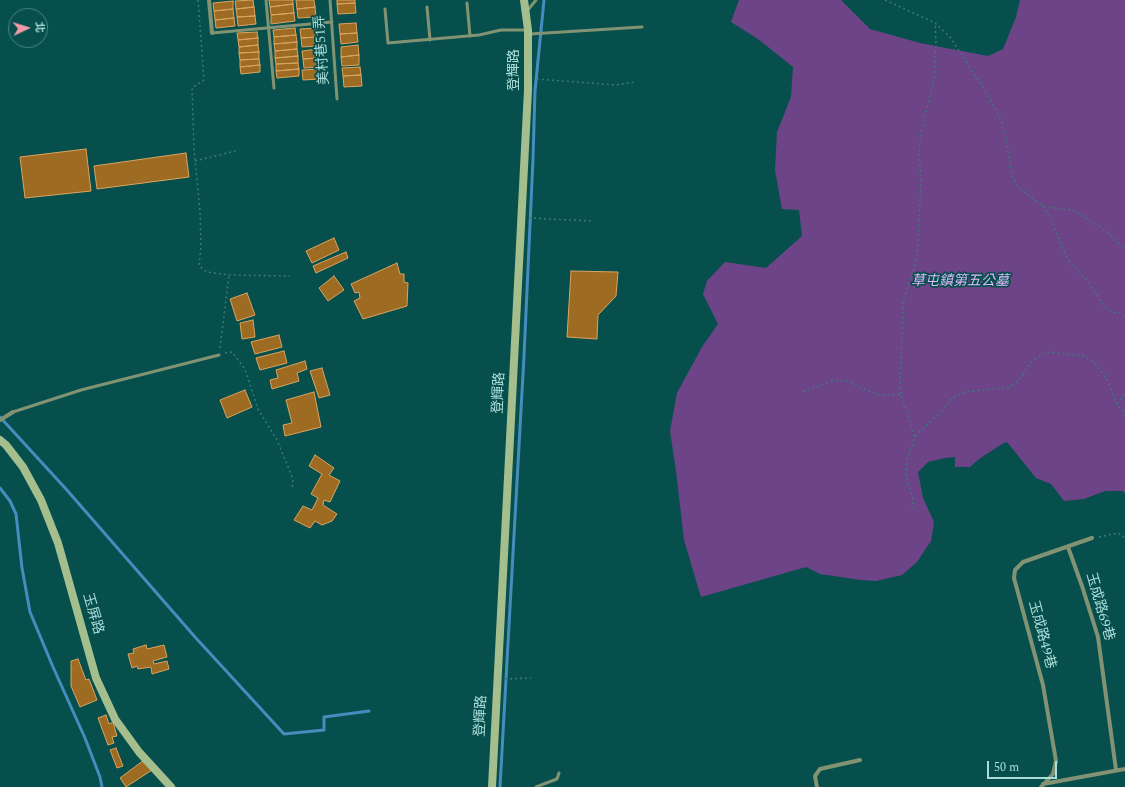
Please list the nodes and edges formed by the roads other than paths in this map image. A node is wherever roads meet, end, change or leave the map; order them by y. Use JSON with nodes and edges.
{"nodes":[{"id":1,"x":209,"y":0,"type":"edge"},
{"id":2,"x":266,"y":0,"type":"edge"},
{"id":3,"x":330,"y":0,"type":"edge"},
{"id":4,"x":524,"y":0,"type":"edge"},
{"id":5,"x":536,"y":0,"type":"edge"},
{"id":6,"x":467,"y":3,"type":"dead end"},
{"id":7,"x":427,"y":7,"type":"dead end"},
{"id":8,"x":385,"y":9,"type":"dead end"},
{"id":9,"x":527,"y":12,"type":"junction"},
{"id":10,"x":332,"y":22,"type":"junction"},
{"id":11,"x":269,"y":27,"type":"junction"},
{"id":12,"x":642,"y":27,"type":"dead end"},
{"id":13,"x":528,"y":32,"type":"junction"},
{"id":14,"x":212,"y":33,"type":"joint"},
{"id":15,"x":470,"y":36,"type":"junction"},
{"id":16,"x":430,"y":40,"type":"junction"},
{"id":17,"x":274,"y":88,"type":"dead end"},
{"id":18,"x":337,"y":99,"type":"dead end"},
{"id":19,"x":219,"y":354,"type":"road end"},
{"id":20,"x":13,"y":412,"type":"joint"},
{"id":21,"x":0,"y":420,"type":"edge"},
{"id":22,"x":0,"y":440,"type":"edge"},
{"id":23,"x":1092,"y":538,"type":"road end"},
{"id":24,"x":1068,"y":547,"type":"junction"},
{"id":25,"x":860,"y":760,"type":"dead end"},
{"id":26,"x":1125,"y":769,"type":"edge"},
{"id":27,"x":1116,"y":770,"type":"junction"},
{"id":28,"x":559,"y":773,"type":"dead end"},
{"id":29,"x":1041,"y":786,"type":"edge"},
{"id":30,"x":171,"y":787,"type":"edge"},
{"id":31,"x":492,"y":787,"type":"edge"},
{"id":32,"x":536,"y":787,"type":"edge"},
{"id":33,"x":817,"y":787,"type":"edge"}],
"edges":[{"from":1,"to":14,"type":"street"},
{"from":2,"to":11,"type":"lane"},
{"from":3,"to":10,"type":"lane","name":"美村巷51弄"},
{"from":4,"to":9,"type":"street","name":"登輝路"},
{"from":5,"to":9,"type":"lane"},
{"from":6,"to":15,"type":"lane"},
{"from":7,"to":16,"type":"lane"},
{"from":8,"to":16,"type":"lane"},
{"from":9,"to":13,"type":"street","name":"登輝路"},
{"from":10,"to":11,"type":"lane"},
{"from":10,"to":18,"type":"lane","name":"美村巷51弄"},
{"from":11,"to":14,"type":"lane"},
{"from":11,"to":17,"type":"lane"},
{"from":12,"to":13,"type":"lane"},
{"from":13,"to":15,"type":"lane"},
{"from":13,"to":31,"type":"street","name":"登輝路"},
{"from":15,"to":16,"type":"lane"},
{"from":19,"to":20,"type":"lane"},
{"from":20,"to":21,"type":"street"},
{"from":22,"to":30,"type":"street","name":"玉屏路"},
{"from":23,"to":24,"type":"street","name":"玉成路49巷"},
{"from":24,"to":27,"type":"street","name":"玉成路69巷"},
{"from":24,"to":29,"type":"street","name":"玉成路49巷"},
{"from":25,"to":33,"type":"street"},
{"from":26,"to":27,"type":"street"},
{"from":27,"to":29,"type":"street"},
{"from":28,"to":32,"type":"lane"}]}
